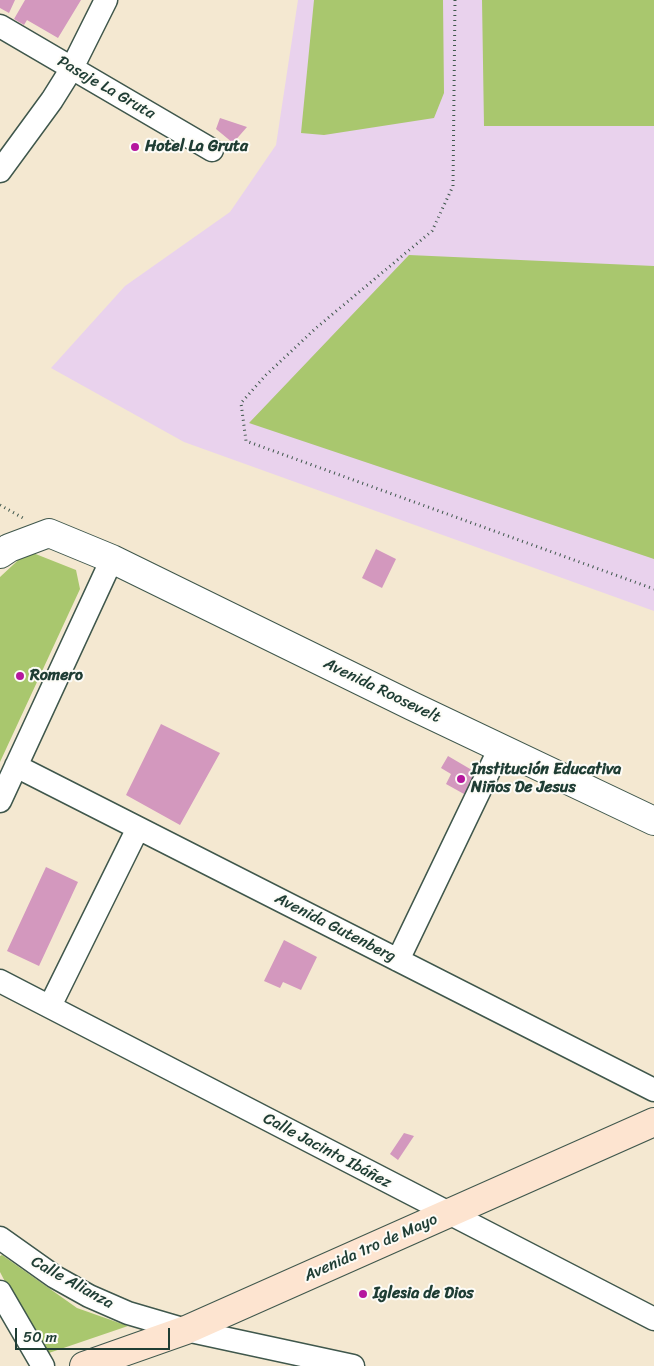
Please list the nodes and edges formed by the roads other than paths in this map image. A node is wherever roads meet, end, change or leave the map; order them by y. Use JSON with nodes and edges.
{"nodes":[{"id":1,"x":106,"y":0,"type":"edge"},
{"id":2,"x":0,"y":26,"type":"edge"},
{"id":3,"x":72,"y":68,"type":"junction"},
{"id":4,"x":212,"y":150,"type":"dead end"},
{"id":5,"x":0,"y":170,"type":"edge"},
{"id":6,"x":0,"y":554,"type":"edge"},
{"id":7,"x":112,"y":559,"type":"junction"},
{"id":8,"x":500,"y":748,"type":"junction"},
{"id":9,"x":16,"y":766,"type":"junction"},
{"id":10,"x":0,"y":801,"type":"edge"},
{"id":11,"x":654,"y":821,"type":"edge"},
{"id":12,"x":138,"y":828,"type":"junction"},
{"id":13,"x":398,"y":960,"type":"junction"},
{"id":14,"x":0,"y":981,"type":"edge"},
{"id":15,"x":50,"y":1006,"type":"junction"},
{"id":16,"x":654,"y":1090,"type":"edge"},
{"id":17,"x":654,"y":1122,"type":"edge"},
{"id":18,"x":448,"y":1214,"type":"junction"},
{"id":19,"x":0,"y":1238,"type":"edge"},
{"id":20,"x":0,"y":1292,"type":"edge"},
{"id":21,"x":654,"y":1320,"type":"edge"},
{"id":22,"x":186,"y":1330,"type":"junction"},
{"id":23,"x":43,"y":1366,"type":"edge"},
{"id":24,"x":84,"y":1366,"type":"edge"},
{"id":25,"x":353,"y":1366,"type":"edge"}],
"edges":[{"from":1,"to":3,"type":"street"},
{"from":2,"to":3,"type":"street","name":"Pasaje La Gruta"},
{"from":3,"to":4,"type":"street","name":"Pasaje La Gruta"},
{"from":3,"to":5,"type":"street"},
{"from":6,"to":7,"type":"street","name":"Avenida Roosevelt"},
{"from":7,"to":8,"type":"street","name":"Avenida Roosevelt"},
{"from":7,"to":9,"type":"street"},
{"from":8,"to":11,"type":"street","name":"Avenida Roosevelt"},
{"from":8,"to":13,"type":"street"},
{"from":9,"to":10,"type":"street"},
{"from":9,"to":12,"type":"street","name":"Avenida Gutenberg"},
{"from":12,"to":13,"type":"street","name":"Avenida Gutenberg"},
{"from":12,"to":15,"type":"street"},
{"from":13,"to":16,"type":"street","name":"Avenida Gutenberg"},
{"from":14,"to":15,"type":"street","name":"Calle Jacinto Ibáñez"},
{"from":15,"to":18,"type":"street","name":"Calle Jacinto Ibáñez"},
{"from":17,"to":18,"type":"main road","name":"Avenida 1ro de Mayo"},
{"from":18,"to":21,"type":"street","name":"Calle Jacinto Ibáñez"},
{"from":18,"to":22,"type":"main road","name":"Avenida 1ro de Mayo"},
{"from":19,"to":22,"type":"street","name":"Calle Alianza"},
{"from":20,"to":23,"type":"street"},
{"from":22,"to":24,"type":"main road","name":"Avenida 1ro de Mayo"},
{"from":22,"to":25,"type":"street","name":"Calle Alianza"}]}
